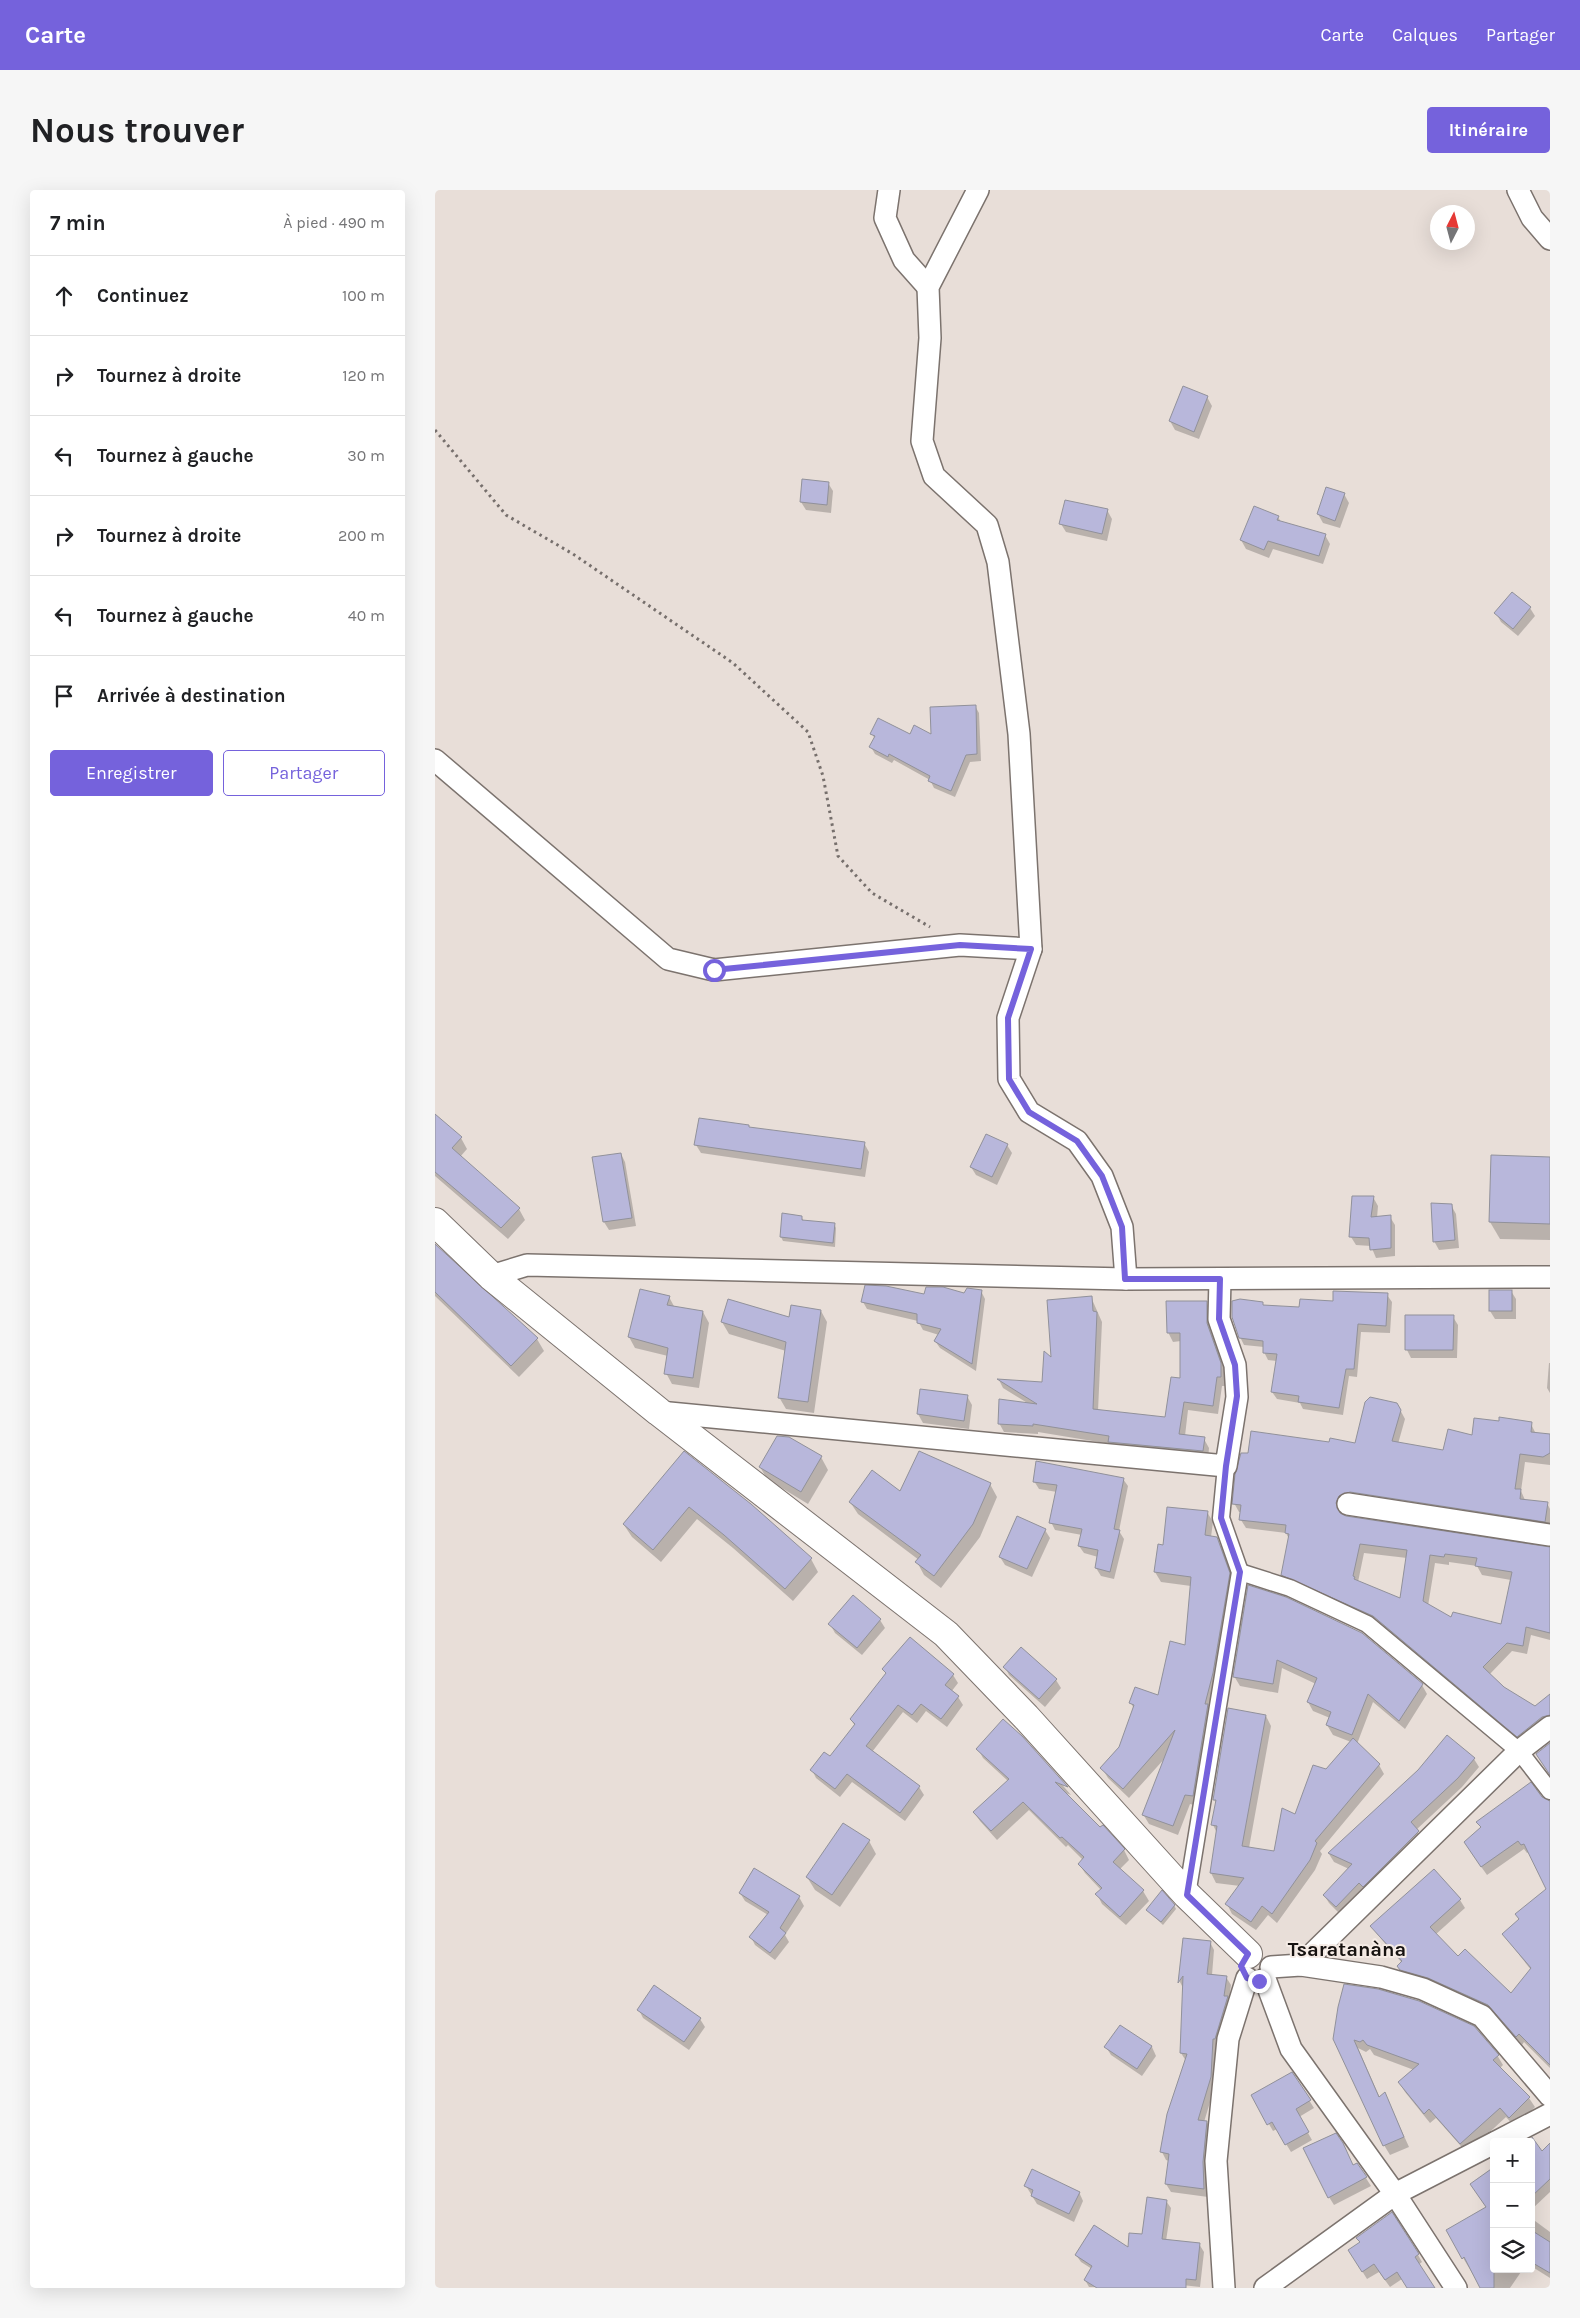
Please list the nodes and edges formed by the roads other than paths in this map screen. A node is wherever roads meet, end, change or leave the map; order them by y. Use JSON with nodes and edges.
{"nodes":[{"id":1,"x":889,"y":190,"type":"edge"},
{"id":2,"x":978,"y":190,"type":"edge"},
{"id":3,"x":1519,"y":190,"type":"edge"},
{"id":4,"x":1550,"y":239,"type":"edge"},
{"id":5,"x":928,"y":287,"type":"junction"},
{"id":6,"x":435,"y":760,"type":"edge"},
{"id":7,"x":1031,"y":949,"type":"junction"},
{"id":8,"x":435,"y":1222,"type":"edge"},
{"id":9,"x":491,"y":1276,"type":"junction"},
{"id":10,"x":1550,"y":1276,"type":"edge"},
{"id":11,"x":1125,"y":1279,"type":"junction"},
{"id":12,"x":1220,"y":1279,"type":"junction"},
{"id":13,"x":659,"y":1412,"type":"junction"},
{"id":14,"x":1226,"y":1466,"type":"junction"},
{"id":15,"x":1348,"y":1504,"type":"dead end"},
{"id":16,"x":1550,"y":1535,"type":"edge"},
{"id":17,"x":1240,"y":1572,"type":"junction"},
{"id":18,"x":1550,"y":1727,"type":"edge"},
{"id":19,"x":1519,"y":1751,"type":"junction"},
{"id":20,"x":1550,"y":1791,"type":"edge"},
{"id":21,"x":1187,"y":1895,"type":"junction"},
{"id":22,"x":1301,"y":1965,"type":"junction"},
{"id":23,"x":1258,"y":1969,"type":"junction"},
{"id":24,"x":1550,"y":2096,"type":"edge"},
{"id":25,"x":1550,"y":2114,"type":"edge"},
{"id":26,"x":1503,"y":2138,"type":"edge"},
{"id":27,"x":1490,"y":2145,"type":"edge"},
{"id":28,"x":1395,"y":2194,"type":"junction"},
{"id":29,"x":1224,"y":2288,"type":"edge"},
{"id":30,"x":1265,"y":2288,"type":"edge"},
{"id":31,"x":1456,"y":2288,"type":"edge"}],
"edges":[{"from":1,"to":5,"type":"street"},
{"from":2,"to":5,"type":"street"},
{"from":3,"to":4,"type":"street"},
{"from":5,"to":7,"type":"street"},
{"from":6,"to":7,"type":"street"},
{"from":7,"to":11,"type":"street"},
{"from":8,"to":9,"type":"street"},
{"from":9,"to":11,"type":"street"},
{"from":9,"to":13,"type":"street"},
{"from":10,"to":12,"type":"street"},
{"from":11,"to":12,"type":"street"},
{"from":12,"to":14,"type":"street"},
{"from":13,"to":14,"type":"street"},
{"from":13,"to":21,"type":"street"},
{"from":14,"to":17,"type":"street"},
{"from":15,"to":16,"type":"street"},
{"from":17,"to":19,"type":"street"},
{"from":17,"to":21,"type":"street"},
{"from":18,"to":19,"type":"street"},
{"from":19,"to":20,"type":"street"},
{"from":19,"to":22,"type":"street"},
{"from":21,"to":23,"type":"street"},
{"from":22,"to":23,"type":"street"},
{"from":22,"to":24,"type":"street"},
{"from":23,"to":28,"type":"street"},
{"from":23,"to":29,"type":"street"},
{"from":25,"to":26,"type":"street"},
{"from":27,"to":28,"type":"street"},
{"from":28,"to":30,"type":"street"},
{"from":28,"to":31,"type":"street"}]}
